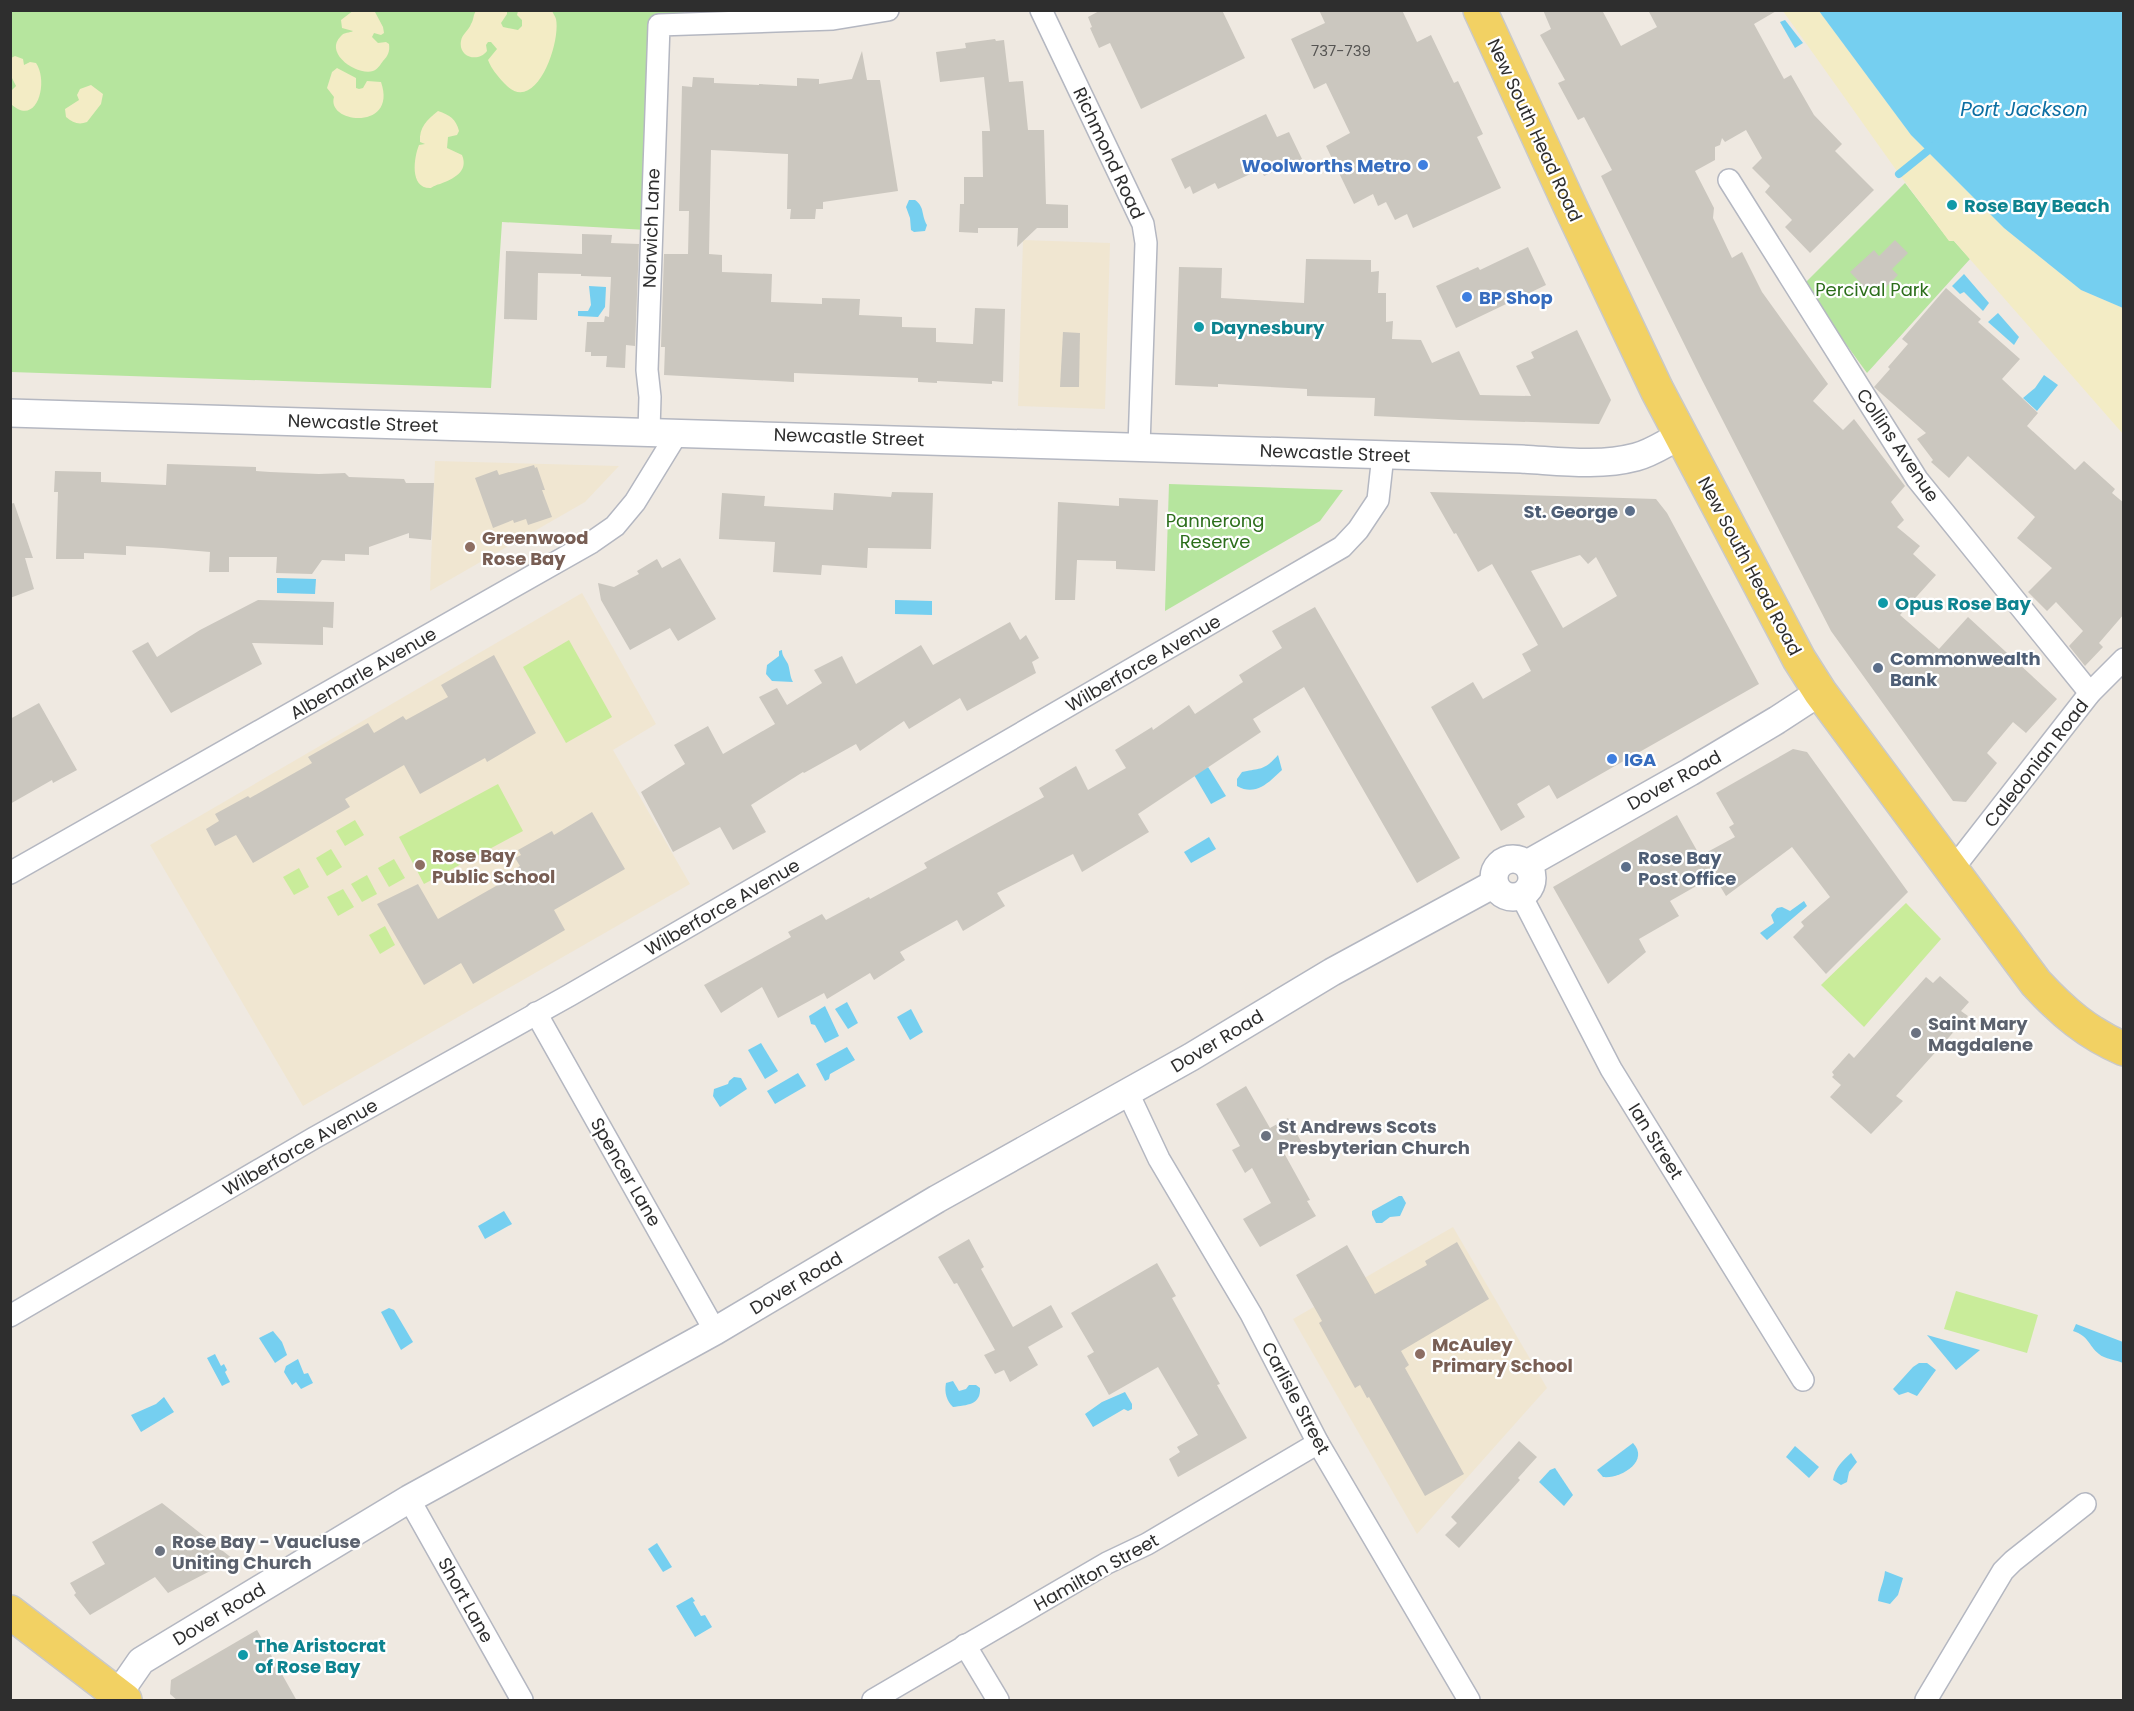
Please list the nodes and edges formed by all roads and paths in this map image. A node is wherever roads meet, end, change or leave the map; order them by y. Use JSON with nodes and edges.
{"nodes":[{"id":1,"x":888,"y":10,"type":"edge"},
{"id":2,"x":1041,"y":10,"type":"edge"},
{"id":3,"x":1480,"y":10,"type":"edge"},
{"id":4,"x":1729,"y":180,"type":"dead end"},
{"id":5,"x":10,"y":413,"type":"edge"},
{"id":6,"x":649,"y":431,"type":"junction"},
{"id":7,"x":678,"y":432,"type":"junction"},
{"id":8,"x":1682,"y":435,"type":"junction"},
{"id":9,"x":1139,"y":446,"type":"junction"},
{"id":10,"x":1383,"y":455,"type":"junction"},
{"id":11,"x":2124,"y":659,"type":"edge"},
{"id":12,"x":1820,"y":693,"type":"junction"},
{"id":13,"x":2090,"y":693,"type":"junction"},
{"id":14,"x":1527,"y":864,"type":"junction"},
{"id":15,"x":1952,"y":870,"type":"junction"},
{"id":16,"x":10,"y":873,"type":"edge"},
{"id":17,"x":1494,"y":884,"type":"junction"},
{"id":18,"x":1523,"y":894,"type":"junction"},
{"id":19,"x":536,"y":1013,"type":"junction"},
{"id":20,"x":2124,"y":1049,"type":"edge"},
{"id":21,"x":1128,"y":1093,"type":"junction"},
{"id":22,"x":10,"y":1316,"type":"edge"},
{"id":23,"x":716,"y":1331,"type":"junction"},
{"id":24,"x":1803,"y":1380,"type":"dead end"},
{"id":25,"x":1318,"y":1443,"type":"junction"},
{"id":26,"x":409,"y":1499,"type":"junction"},
{"id":27,"x":2085,"y":1504,"type":"dead end"},
{"id":28,"x":10,"y":1612,"type":"edge"},
{"id":29,"x":965,"y":1645,"type":"junction"},
{"id":30,"x":119,"y":1699,"type":"edge"},
{"id":31,"x":522,"y":1701,"type":"edge"},
{"id":32,"x":873,"y":1701,"type":"edge"},
{"id":33,"x":998,"y":1701,"type":"edge"},
{"id":34,"x":1469,"y":1701,"type":"edge"},
{"id":35,"x":1926,"y":1701,"type":"edge"}],
"edges":[{"from":1,"to":6,"type":"street","name":"Norwich Lane"},
{"from":2,"to":9,"type":"street","name":"Richmond Road"},
{"from":3,"to":8,"type":"main road","name":"New South Head Road"},
{"from":4,"to":13,"type":"street","name":"Collins Avenue"},
{"from":5,"to":6,"type":"street","name":"Newcastle Street"},
{"from":6,"to":7,"type":"street","name":"Newcastle Street"},
{"from":7,"to":9,"type":"street","name":"Newcastle Street"},
{"from":7,"to":16,"type":"street","name":"Albemarle Avenue"},
{"from":8,"to":10,"type":"street","name":"Newcastle Street"},
{"from":8,"to":12,"type":"main road","name":"New South Head Road"},
{"from":9,"to":10,"type":"street","name":"Newcastle Street"},
{"from":10,"to":19,"type":"street","name":"Wilberforce Avenue"},
{"from":11,"to":13,"type":"street","name":"Caledonian Road"},
{"from":12,"to":14,"type":"street","name":"Dover Road"},
{"from":12,"to":15,"type":"main road","name":"New South Head Road"},
{"from":13,"to":15,"type":"street","name":"Caledonian Road"},
{"from":14,"to":17,"type":"street"},
{"from":14,"to":18,"type":"street"},
{"from":15,"to":20,"type":"main road","name":"New South Head Road"},
{"from":17,"to":18,"type":"street"},
{"from":17,"to":21,"type":"street","name":"Dover Road"},
{"from":18,"to":24,"type":"street","name":"Ian Street"},
{"from":19,"to":22,"type":"street","name":"Wilberforce Avenue"},
{"from":19,"to":23,"type":"street","name":"Spencer Lane"},
{"from":21,"to":23,"type":"street","name":"Dover Road"},
{"from":21,"to":25,"type":"street","name":"Carlisle Street"},
{"from":23,"to":26,"type":"street","name":"Dover Road"},
{"from":25,"to":29,"type":"street","name":"Hamilton Street"},
{"from":25,"to":34,"type":"street","name":"Carlisle Street"},
{"from":26,"to":30,"type":"street","name":"Dover Road"},
{"from":26,"to":31,"type":"street","name":"Short Lane"},
{"from":27,"to":35,"type":"street"},
{"from":28,"to":30,"type":"main road"},
{"from":29,"to":32,"type":"street","name":"Hamilton Street"},
{"from":29,"to":33,"type":"street"}]}
